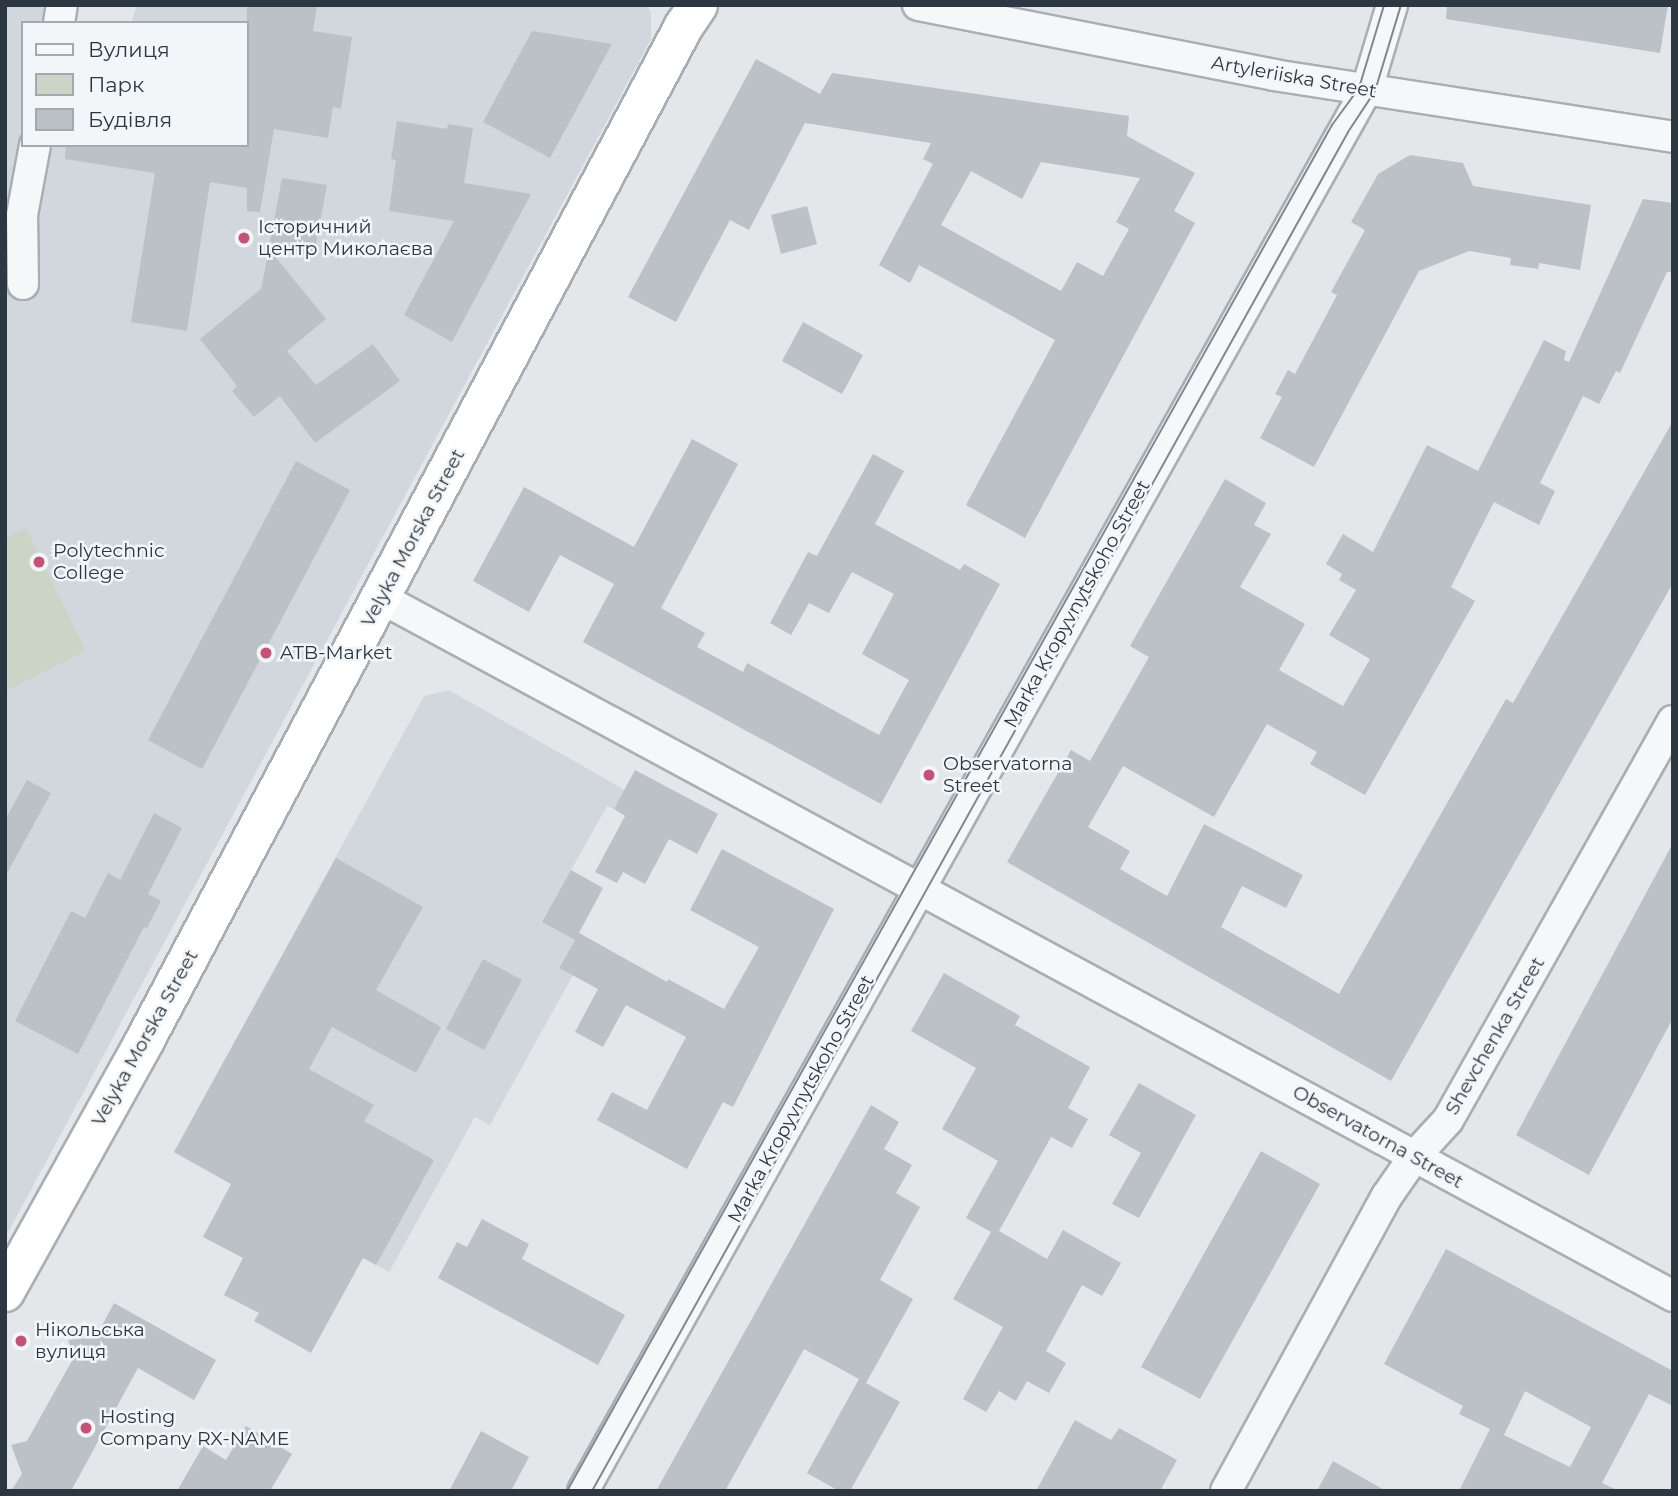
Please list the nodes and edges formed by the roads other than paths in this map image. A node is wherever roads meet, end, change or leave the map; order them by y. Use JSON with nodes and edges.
{"nodes":[{"id":1,"x":698,"y":5,"type":"edge"},
{"id":2,"x":918,"y":5,"type":"edge"},
{"id":3,"x":1392,"y":5,"type":"edge"},
{"id":4,"x":1367,"y":89,"type":"junction"},
{"id":5,"x":1673,"y":137,"type":"edge"},
{"id":6,"x":35,"y":147,"type":"edge"},
{"id":7,"x":23,"y":284,"type":"dead end"},
{"id":8,"x":381,"y":598,"type":"junction"},
{"id":9,"x":1673,"y":721,"type":"edge"},
{"id":10,"x":919,"y":889,"type":"junction"},
{"id":11,"x":1414,"y":1157,"type":"junction"},
{"id":12,"x":5,"y":1292,"type":"edge"},
{"id":13,"x":1673,"y":1296,"type":"edge"},
{"id":14,"x":583,"y":1491,"type":"edge"},
{"id":15,"x":1226,"y":1491,"type":"edge"}],
"edges":[{"from":1,"to":8,"type":"highway","name":"Velyka Morska Street"},
{"from":2,"to":4,"type":"street","name":"Artyleriiska Street"},
{"from":3,"to":4,"type":"street","name":"Marka Kropyvnytskoho Street"},
{"from":4,"to":5,"type":"street","name":"Artyleriiska Street"},
{"from":4,"to":10,"type":"street","name":"Marka Kropyvnytskoho Street"},
{"from":6,"to":7,"type":"street"},
{"from":8,"to":10,"type":"street","name":"Observatorna Street"},
{"from":8,"to":12,"type":"highway","name":"Velyka Morska Street"},
{"from":9,"to":11,"type":"street","name":"Shevchenka Street"},
{"from":10,"to":11,"type":"street","name":"Observatorna Street"},
{"from":10,"to":14,"type":"street","name":"Marka Kropyvnytskoho Street"},
{"from":11,"to":13,"type":"street","name":"Observatorna Street"},
{"from":11,"to":15,"type":"street","name":"Shevchenka Street"}]}
